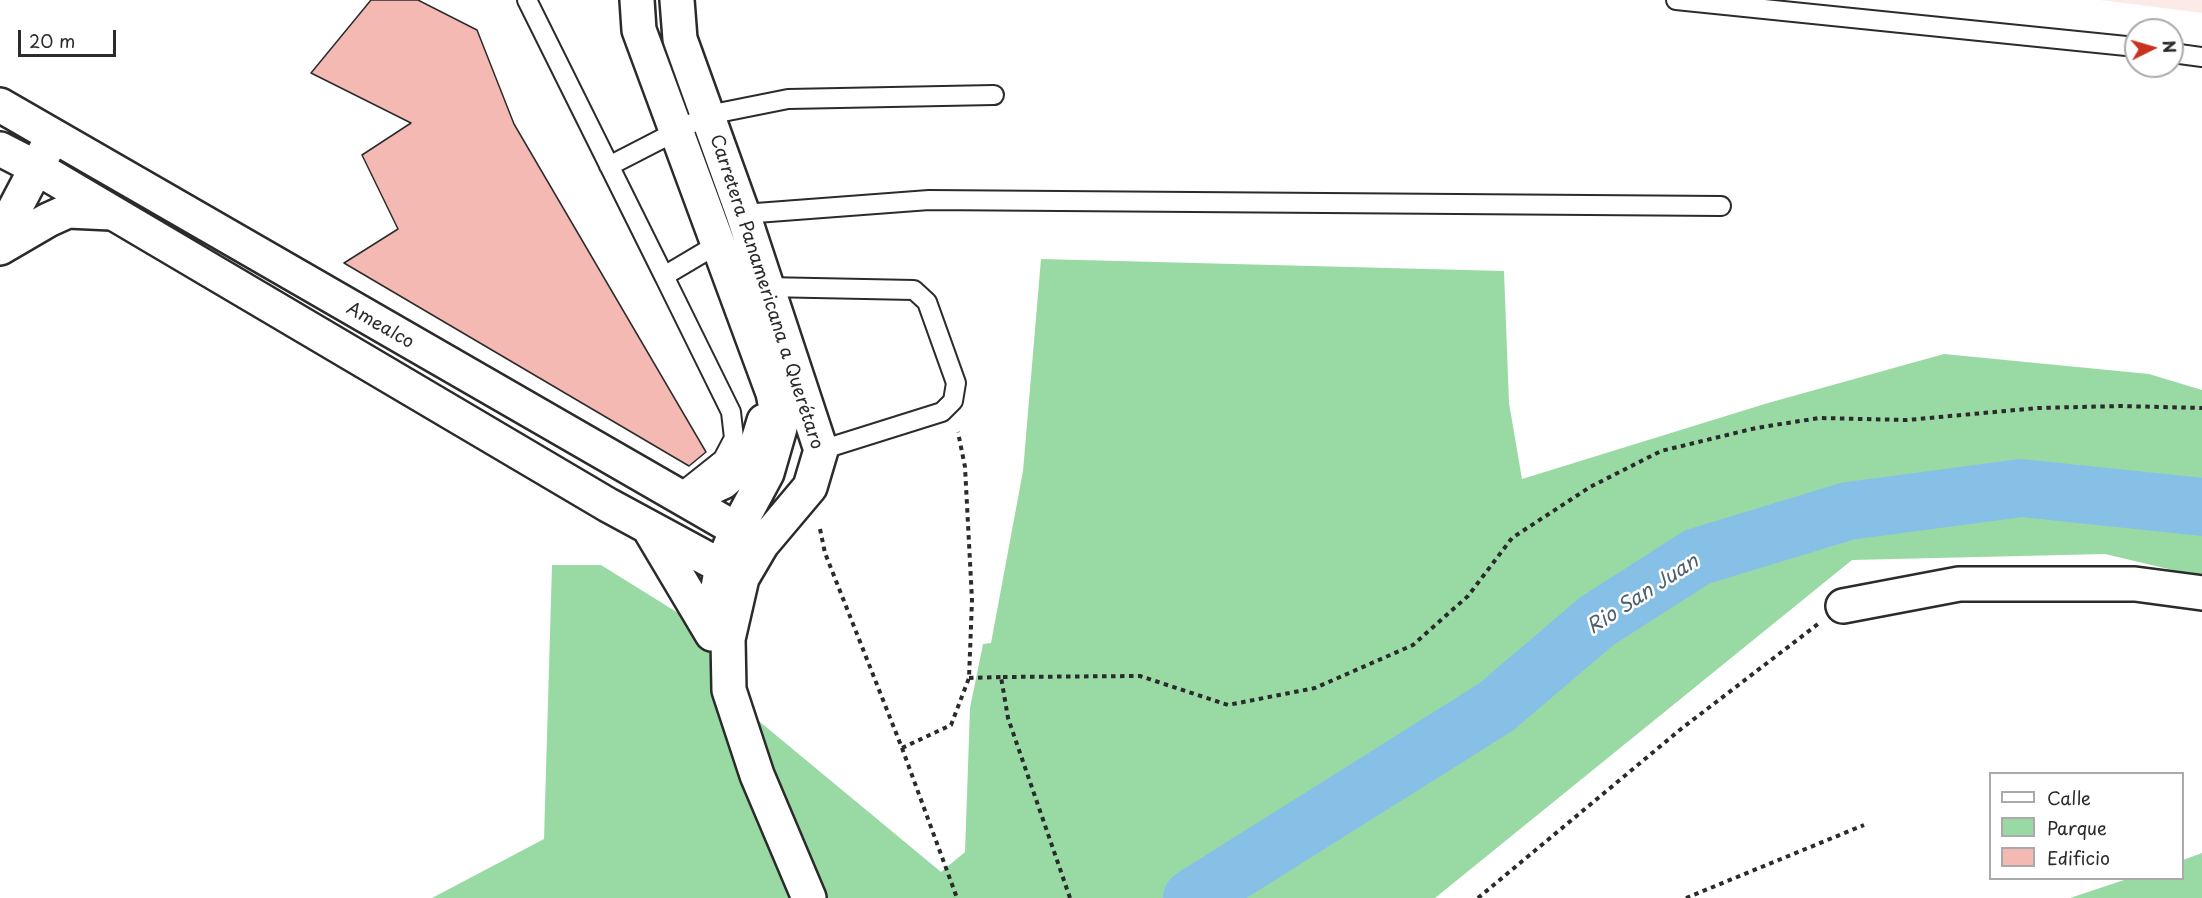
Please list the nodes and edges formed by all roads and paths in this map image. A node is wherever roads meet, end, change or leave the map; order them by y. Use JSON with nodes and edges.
{"nodes":[{"id":1,"x":528,"y":0,"type":"edge"},
{"id":2,"x":637,"y":0,"type":"edge"},
{"id":3,"x":677,"y":0,"type":"edge"},
{"id":4,"x":1676,"y":0,"type":"edge"},
{"id":5,"x":2124,"y":46,"type":"edge"},
{"id":6,"x":2184,"y":55,"type":"edge"},
{"id":7,"x":2202,"y":57,"type":"edge"},
{"id":8,"x":994,"y":95,"type":"dead end"},
{"id":9,"x":0,"y":105,"type":"edge"},
{"id":10,"x":708,"y":115,"type":"junction"},
{"id":11,"x":676,"y":132,"type":"junction"},
{"id":12,"x":53,"y":136,"type":"junction"},
{"id":13,"x":0,"y":149,"type":"edge"},
{"id":14,"x":609,"y":166,"type":"junction"},
{"id":15,"x":37,"y":168,"type":"junction"},
{"id":16,"x":1721,"y":206,"type":"dead end"},
{"id":17,"x":111,"y":213,"type":"junction"},
{"id":18,"x":743,"y":214,"type":"junction"},
{"id":19,"x":0,"y":237,"type":"edge"},
{"id":20,"x":718,"y":244,"type":"junction"},
{"id":21,"x":0,"y":248,"type":"edge"},
{"id":22,"x":663,"y":276,"type":"junction"},
{"id":23,"x":765,"y":287,"type":"junction"},
{"id":24,"x":773,"y":393,"type":"junction"},
{"id":25,"x":953,"y":401,"type":"junction"},
{"id":26,"x":2202,"y":408,"type":"edge"},
{"id":27,"x":821,"y":450,"type":"junction"},
{"id":28,"x":810,"y":487,"type":"junction"},
{"id":29,"x":682,"y":497,"type":"junction"},
{"id":30,"x":648,"y":526,"type":"junction"},
{"id":31,"x":766,"y":529,"type":"junction"},
{"id":32,"x":732,"y":572,"type":"junction"},
{"id":33,"x":2202,"y":593,"type":"edge"},
{"id":34,"x":1843,"y":606,"type":"joint"},
{"id":35,"x":712,"y":634,"type":"junction"},
{"id":36,"x":1001,"y":677,"type":"junction"},
{"id":37,"x":969,"y":678,"type":"junction"},
{"id":38,"x":902,"y":747,"type":"junction"},
{"id":39,"x":751,"y":780,"type":"junction"},
{"id":40,"x":1864,"y":825,"type":"dead end"},
{"id":41,"x":790,"y":898,"type":"edge"},
{"id":42,"x":809,"y":898,"type":"edge"},
{"id":43,"x":957,"y":898,"type":"edge"},
{"id":44,"x":1070,"y":898,"type":"edge"},
{"id":45,"x":1478,"y":898,"type":"edge"},
{"id":46,"x":1686,"y":898,"type":"edge"}],
"edges":[{"from":1,"to":14,"type":"lane"},
{"from":2,"to":11,"type":"main road","name":"Carretera Panamericana a Querétaro"},
{"from":3,"to":10,"type":"main road","name":"Carretera Panamericana a Querétaro"},
{"from":4,"to":5,"type":"lane"},
{"from":6,"to":7,"type":"lane"},
{"from":8,"to":10,"type":"lane"},
{"from":9,"to":12,"type":"main road","name":"Amealco"},
{"from":10,"to":11,"type":"lane"},
{"from":10,"to":18,"type":"main road","name":"Carretera Panamericana a Querétaro"},
{"from":11,"to":14,"type":"lane"},
{"from":11,"to":20,"type":"main road","name":"Carretera Panamericana a Querétaro"},
{"from":12,"to":15,"type":"main road"},
{"from":12,"to":29,"type":"main road","name":"Amealco"},
{"from":13,"to":15,"type":"main road"},
{"from":14,"to":22,"type":"lane"},
{"from":15,"to":17,"type":"main road"},
{"from":15,"to":19,"type":"main road"},
{"from":16,"to":18,"type":"lane"},
{"from":17,"to":21,"type":"main road"},
{"from":17,"to":30,"type":"main road"},
{"from":18,"to":23,"type":"main road","name":"Carretera Panamericana a Querétaro"},
{"from":20,"to":22,"type":"lane"},
{"from":20,"to":24,"type":"main road","name":"Carretera Panamericana a Querétaro"},
{"from":22,"to":29,"type":"lane"},
{"from":23,"to":25,"type":"lane"},
{"from":23,"to":27,"type":"main road","name":"Carretera Panamericana a Querétaro"},
{"from":24,"to":29,"type":"main road"},
{"from":24,"to":31,"type":"main road","name":"Carretera Panamericana a Querétaro"},
{"from":25,"to":27,"type":"lane"},
{"from":25,"to":37,"type":"path"},
{"from":26,"to":36,"type":"path"},
{"from":27,"to":28,"type":"main road","name":"Carretera Panamericana a Querétaro"},
{"from":28,"to":31,"type":"main road","name":"Carretera Panamericana a Querétaro"},
{"from":28,"to":38,"type":"path"},
{"from":29,"to":31,"type":"main road","name":"Amealco"},
{"from":30,"to":32,"type":"main road"},
{"from":30,"to":35,"type":"main road"},
{"from":31,"to":32,"type":"main road","name":"Carretera Panamericana a Querétaro"},
{"from":32,"to":35,"type":"main road","name":"Carretera Panamericana a Querétaro"},
{"from":32,"to":39,"type":"main road","name":"Carretera Panamericana a Querétaro"},
{"from":33,"to":34,"type":"main road"},
{"from":34,"to":45,"type":"path"},
{"from":35,"to":39,"type":"main road","name":"Carretera Panamericana a Querétaro"},
{"from":36,"to":37,"type":"path"},
{"from":36,"to":44,"type":"path"},
{"from":37,"to":38,"type":"path"},
{"from":38,"to":43,"type":"path"},
{"from":39,"to":41,"type":"main road"},
{"from":39,"to":42,"type":"main road"},
{"from":40,"to":46,"type":"path"}]}
